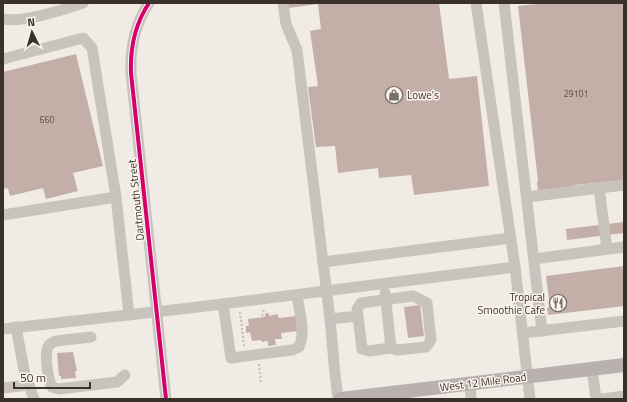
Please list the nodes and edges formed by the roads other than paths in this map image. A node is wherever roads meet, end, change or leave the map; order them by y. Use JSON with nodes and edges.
{"nodes":[{"id":1,"x":82,"y":3,"type":"edge"},
{"id":2,"x":150,"y":3,"type":"edge"},
{"id":3,"x":284,"y":3,"type":"edge"},
{"id":4,"x":476,"y":3,"type":"edge"},
{"id":5,"x":504,"y":3,"type":"edge"},
{"id":6,"x":3,"y":19,"type":"edge"},
{"id":7,"x":3,"y":59,"type":"edge"},
{"id":8,"x":624,"y":185,"type":"edge"},
{"id":9,"x":599,"y":188,"type":"junction"},
{"id":10,"x":116,"y":197,"type":"junction"},
{"id":11,"x":527,"y":197,"type":"junction"},
{"id":12,"x":3,"y":215,"type":"edge"},
{"id":13,"x":511,"y":238,"type":"junction"},
{"id":14,"x":624,"y":247,"type":"edge"},
{"id":15,"x":607,"y":249,"type":"junction"},
{"id":16,"x":534,"y":259,"type":"junction"},
{"id":17,"x":323,"y":262,"type":"junction"},
{"id":18,"x":515,"y":267,"type":"junction"},
{"id":19,"x":384,"y":284,"type":"junction"},
{"id":20,"x":327,"y":291,"type":"junction"},
{"id":21,"x":297,"y":295,"type":"junction"},
{"id":22,"x":386,"y":300,"type":"junction"},
{"id":23,"x":223,"y":304,"type":"junction"},
{"id":24,"x":157,"y":311,"type":"junction"},
{"id":25,"x":129,"y":315,"type":"junction"},
{"id":26,"x":358,"y":316,"type":"junction"},
{"id":27,"x":90,"y":319,"type":"junction"},
{"id":28,"x":330,"y":319,"type":"junction"},
{"id":29,"x":624,"y":321,"type":"edge"},
{"id":30,"x":16,"y":327,"type":"junction"},
{"id":31,"x":3,"y":329,"type":"edge"},
{"id":32,"x":542,"y":330,"type":"junction"},
{"id":33,"x":524,"y":333,"type":"junction"},
{"id":34,"x":391,"y":348,"type":"junction"},
{"id":35,"x":624,"y":365,"type":"edge"},
{"id":36,"x":592,"y":369,"type":"junction"},
{"id":37,"x":125,"y":375,"type":"dead end"},
{"id":38,"x":528,"y":376,"type":"junction"},
{"id":39,"x":470,"y":383,"type":"junction"},
{"id":40,"x":29,"y":385,"type":"junction"},
{"id":41,"x":3,"y":388,"type":"edge"},
{"id":42,"x":414,"y":395,"type":"edge"},
{"id":43,"x":624,"y":396,"type":"edge"},
{"id":44,"x":34,"y":399,"type":"edge"},
{"id":45,"x":166,"y":399,"type":"edge"},
{"id":46,"x":340,"y":399,"type":"edge"},
{"id":47,"x":472,"y":399,"type":"edge"},
{"id":48,"x":530,"y":399,"type":"edge"},
{"id":49,"x":596,"y":399,"type":"edge"},
{"id":50,"x":602,"y":399,"type":"edge"}],
"edges":[{"from":1,"to":6,"type":"street"},
{"from":2,"to":24,"type":"street","name":"Dartmouth Street"},
{"from":3,"to":17,"type":"street"},
{"from":4,"to":13,"type":"street"},
{"from":5,"to":11,"type":"street"},
{"from":7,"to":10,"type":"street"},
{"from":8,"to":9,"type":"street"},
{"from":9,"to":11,"type":"street"},
{"from":9,"to":15,"type":"street"},
{"from":10,"to":12,"type":"street"},
{"from":10,"to":25,"type":"street"},
{"from":11,"to":16,"type":"street"},
{"from":13,"to":17,"type":"street"},
{"from":13,"to":18,"type":"street"},
{"from":14,"to":15,"type":"street"},
{"from":15,"to":16,"type":"street"},
{"from":16,"to":32,"type":"street"},
{"from":17,"to":20,"type":"street"},
{"from":18,"to":19,"type":"street"},
{"from":18,"to":33,"type":"street"},
{"from":19,"to":20,"type":"street"},
{"from":19,"to":22,"type":"street"},
{"from":20,"to":21,"type":"street"},
{"from":20,"to":28,"type":"street"},
{"from":21,"to":23,"type":"street"},
{"from":21,"to":23,"type":"street"},
{"from":22,"to":26,"type":"street"},
{"from":22,"to":34,"type":"street"},
{"from":22,"to":34,"type":"street"},
{"from":23,"to":24,"type":"street"},
{"from":24,"to":25,"type":"street"},
{"from":24,"to":45,"type":"street","name":"Dartmouth Street"},
{"from":25,"to":27,"type":"street"},
{"from":26,"to":28,"type":"street"},
{"from":26,"to":34,"type":"street"},
{"from":27,"to":30,"type":"street"},
{"from":27,"to":37,"type":"street"},
{"from":28,"to":46,"type":"street"},
{"from":29,"to":32,"type":"street"},
{"from":30,"to":31,"type":"street"},
{"from":30,"to":40,"type":"street"},
{"from":32,"to":33,"type":"street"},
{"from":33,"to":38,"type":"street"},
{"from":35,"to":36,"type":"main road","name":"West 12 Mile Road"},
{"from":36,"to":38,"type":"main road","name":"West 12 Mile Road"},
{"from":36,"to":49,"type":"street"},
{"from":38,"to":39,"type":"main road","name":"West 12 Mile Road"},
{"from":38,"to":48,"type":"street"},
{"from":39,"to":42,"type":"main road","name":"West 12 Mile Road"},
{"from":39,"to":47,"type":"street"},
{"from":40,"to":41,"type":"street"},
{"from":40,"to":44,"type":"street"},
{"from":42,"to":46,"type":"main road","name":"West 12 Mile Road"},
{"from":43,"to":50,"type":"street"}]}
